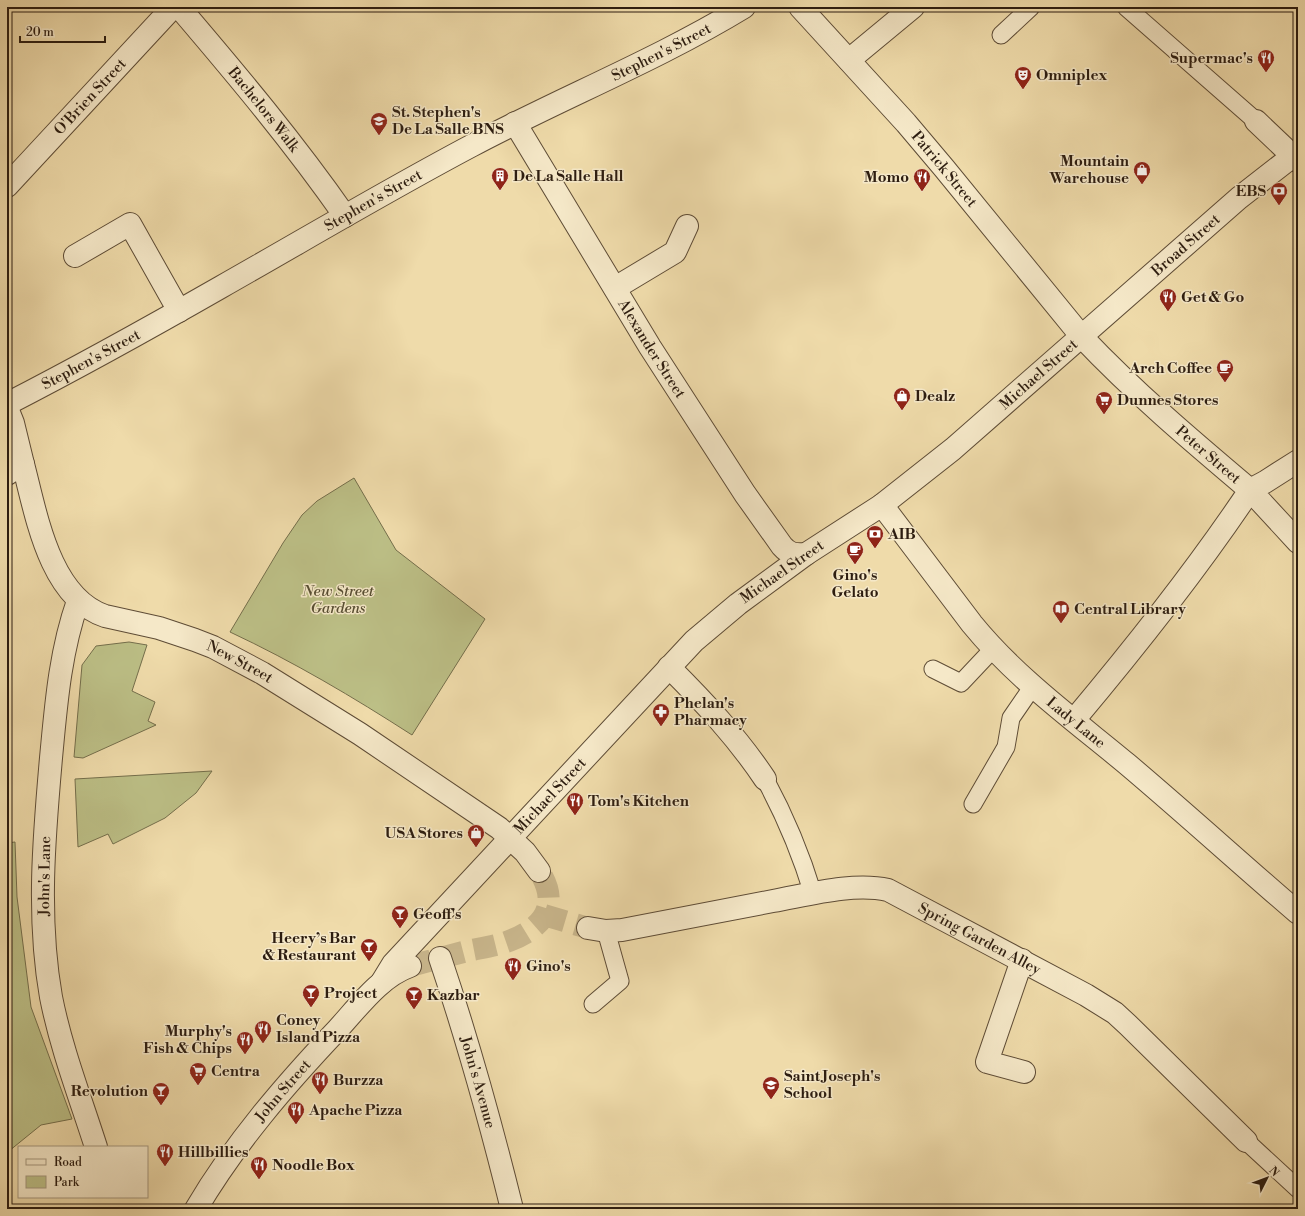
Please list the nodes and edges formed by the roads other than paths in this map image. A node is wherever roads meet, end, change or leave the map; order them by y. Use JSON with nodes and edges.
{"nodes":[{"id":1,"x":173,"y":7,"type":"edge"},
{"id":2,"x":179,"y":7,"type":"edge"},
{"id":3,"x":744,"y":7,"type":"edge"},
{"id":4,"x":800,"y":7,"type":"edge"},
{"id":5,"x":913,"y":7,"type":"edge"},
{"id":6,"x":1031,"y":7,"type":"edge"},
{"id":7,"x":1126,"y":7,"type":"edge"},
{"id":8,"x":1001,"y":35,"type":"dead end"},
{"id":9,"x":849,"y":60,"type":"junction"},
{"id":10,"x":1256,"y":121,"type":"joint"},
{"id":11,"x":515,"y":123,"type":"junction"},
{"id":12,"x":1296,"y":156,"type":"edge"},
{"id":13,"x":7,"y":186,"type":"edge"},
{"id":14,"x":345,"y":216,"type":"junction"},
{"id":15,"x":687,"y":226,"type":"dead end"},
{"id":16,"x":74,"y":256,"type":"dead end"},
{"id":17,"x":615,"y":288,"type":"junction"},
{"id":18,"x":179,"y":311,"type":"junction"},
{"id":19,"x":1082,"y":337,"type":"junction"},
{"id":20,"x":7,"y":404,"type":"edge"},
{"id":21,"x":7,"y":408,"type":"edge"},
{"id":22,"x":1298,"y":461,"type":"edge"},
{"id":23,"x":15,"y":469,"type":"edge"},
{"id":24,"x":1250,"y":490,"type":"junction"},
{"id":25,"x":882,"y":505,"type":"junction"},
{"id":26,"x":1298,"y":542,"type":"edge"},
{"id":27,"x":806,"y":554,"type":"junction"},
{"id":28,"x":78,"y":601,"type":"junction"},
{"id":29,"x":993,"y":649,"type":"junction"},
{"id":30,"x":669,"y":667,"type":"junction"},
{"id":31,"x":932,"y":669,"type":"dead end"},
{"id":32,"x":1033,"y":686,"type":"junction"},
{"id":33,"x":1074,"y":720,"type":"junction"},
{"id":34,"x":765,"y":779,"type":"joint"},
{"id":35,"x":973,"y":804,"type":"dead end"},
{"id":36,"x":511,"y":838,"type":"junction"},
{"id":37,"x":539,"y":871,"type":"tunnel mouth"},
{"id":38,"x":813,"y":894,"type":"junction"},
{"id":39,"x":1298,"y":914,"type":"edge"},
{"id":40,"x":597,"y":929,"type":"joint"},
{"id":41,"x":440,"y":958,"type":"dead end"},
{"id":42,"x":1022,"y":960,"type":"junction"},
{"id":43,"x":410,"y":966,"type":"tunnel mouth"},
{"id":44,"x":382,"y":982,"type":"junction"},
{"id":45,"x":593,"y":1004,"type":"dead end"},
{"id":46,"x":1024,"y":1072,"type":"dead end"},
{"id":47,"x":1246,"y":1141,"type":"joint"},
{"id":48,"x":96,"y":1146,"type":"edge"},
{"id":49,"x":1298,"y":1189,"type":"edge"},
{"id":50,"x":196,"y":1209,"type":"edge"},
{"id":51,"x":512,"y":1209,"type":"edge"}],
"edges":[{"from":1,"to":13,"type":"street","name":"O'Brien Street"},
{"from":2,"to":14,"type":"street","name":"Bachelors Walk"},
{"from":3,"to":11,"type":"street","name":"Stephen's Street"},
{"from":4,"to":9,"type":"street","name":"Patrick Street"},
{"from":5,"to":9,"type":"street"},
{"from":6,"to":8,"type":"lane"},
{"from":7,"to":10,"type":"lane"},
{"from":9,"to":19,"type":"street","name":"Patrick Street"},
{"from":10,"to":12,"type":"street"},
{"from":11,"to":14,"type":"street","name":"Stephen's Street"},
{"from":11,"to":17,"type":"street","name":"Alexander Street"},
{"from":12,"to":19,"type":"street","name":"Broad Street"},
{"from":14,"to":18,"type":"street","name":"Stephen's Street"},
{"from":15,"to":17,"type":"street"},
{"from":16,"to":18,"type":"street"},
{"from":17,"to":27,"type":"street","name":"Alexander Street"},
{"from":18,"to":20,"type":"street","name":"Stephen's Street"},
{"from":19,"to":24,"type":"street","name":"Peter Street"},
{"from":19,"to":25,"type":"street","name":"Michael Street"},
{"from":21,"to":23,"type":"street","name":"New Street"},
{"from":22,"to":24,"type":"street"},
{"from":23,"to":28,"type":"street","name":"New Street"},
{"from":24,"to":26,"type":"street","name":"Peter Street"},
{"from":24,"to":33,"type":"street"},
{"from":25,"to":27,"type":"street","name":"Michael Street"},
{"from":25,"to":29,"type":"street","name":"Lady Lane"},
{"from":27,"to":30,"type":"street","name":"Michael Street"},
{"from":28,"to":36,"type":"street","name":"New Street"},
{"from":28,"to":48,"type":"street","name":"John's Lane"},
{"from":29,"to":31,"type":"lane"},
{"from":29,"to":32,"type":"street","name":"Lady Lane"},
{"from":30,"to":34,"type":"street"},
{"from":30,"to":36,"type":"street","name":"Michael Street"},
{"from":32,"to":33,"type":"street","name":"Lady Lane"},
{"from":32,"to":35,"type":"lane"},
{"from":33,"to":39,"type":"street","name":"Lady Lane"},
{"from":34,"to":38,"type":"lane"},
{"from":36,"to":37,"type":"street"},
{"from":36,"to":44,"type":"street","name":"John Street"},
{"from":38,"to":40,"type":"street","name":"Spring Garden Alley"},
{"from":38,"to":42,"type":"street","name":"Spring Garden Alley"},
{"from":40,"to":45,"type":"lane"},
{"from":41,"to":51,"type":"street","name":"John's Avenue"},
{"from":42,"to":46,"type":"street"},
{"from":42,"to":47,"type":"street","name":"Spring Garden Alley"},
{"from":43,"to":44,"type":"street","name":"John Street"},
{"from":44,"to":50,"type":"street","name":"John Street"},
{"from":47,"to":49,"type":"lane","name":"Spring Garden Alley"}]}
